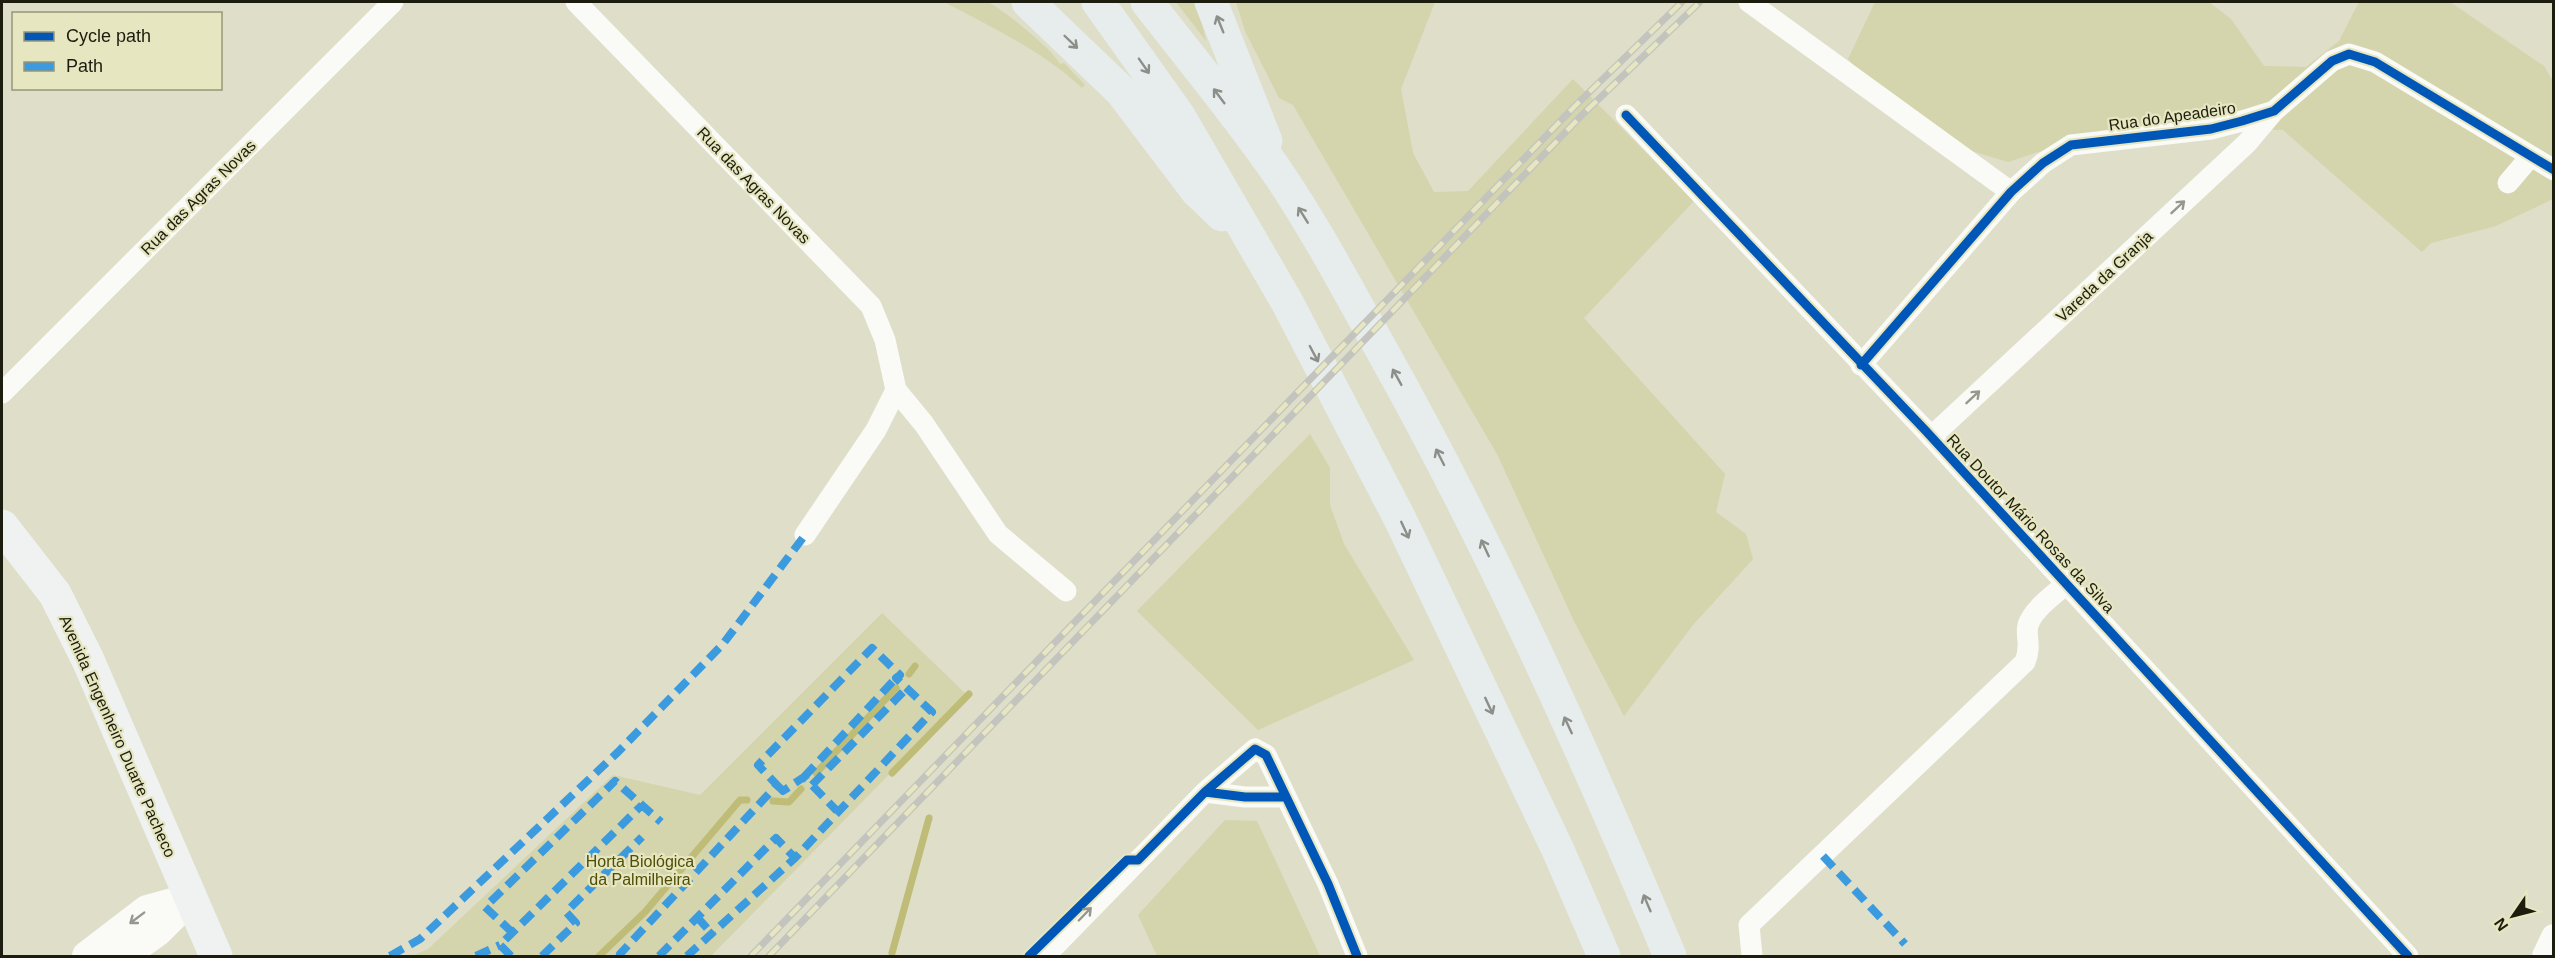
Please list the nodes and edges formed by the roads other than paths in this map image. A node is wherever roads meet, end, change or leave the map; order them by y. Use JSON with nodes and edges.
{"nodes":[{"id":1,"x":393,"y":2,"type":"edge"},
{"id":2,"x":576,"y":2,"type":"edge"},
{"id":3,"x":1028,"y":2,"type":"edge"},
{"id":4,"x":1098,"y":2,"type":"edge"},
{"id":5,"x":1147,"y":2,"type":"edge"},
{"id":6,"x":1211,"y":2,"type":"edge"},
{"id":7,"x":1749,"y":2,"type":"edge"},
{"id":8,"x":2274,"y":111,"type":"junction"},
{"id":9,"x":1626,"y":116,"type":"dead end"},
{"id":10,"x":2530,"y":157,"type":"junction"},
{"id":11,"x":2553,"y":170,"type":"edge"},
{"id":12,"x":1280,"y":176,"type":"junction"},
{"id":13,"x":2508,"y":183,"type":"dead end"},
{"id":14,"x":2011,"y":192,"type":"junction"},
{"id":15,"x":1251,"y":243,"type":"junction"},
{"id":16,"x":1861,"y":364,"type":"junction"},
{"id":17,"x":896,"y":390,"type":"junction"},
{"id":18,"x":2,"y":393,"type":"edge"},
{"id":19,"x":1931,"y":437,"type":"junction"},
{"id":20,"x":2,"y":526,"type":"edge"},
{"id":21,"x":805,"y":535,"type":"dead end"},
{"id":22,"x":2066,"y":584,"type":"junction"},
{"id":23,"x":1066,"y":591,"type":"dead end"},
{"id":24,"x":1205,"y":792,"type":"junction"},
{"id":25,"x":1286,"y":797,"type":"junction"},
{"id":26,"x":191,"y":898,"type":"junction"},
{"id":27,"x":2553,"y":937,"type":"edge"},
{"id":28,"x":87,"y":957,"type":"edge"},
{"id":29,"x":123,"y":957,"type":"edge"},
{"id":30,"x":216,"y":957,"type":"edge"},
{"id":31,"x":1045,"y":957,"type":"edge"},
{"id":32,"x":1357,"y":957,"type":"edge"},
{"id":33,"x":1604,"y":957,"type":"edge"},
{"id":34,"x":1670,"y":957,"type":"edge"},
{"id":35,"x":1752,"y":957,"type":"edge"},
{"id":36,"x":2408,"y":957,"type":"edge"},
{"id":37,"x":2545,"y":957,"type":"edge"}],
"edges":[{"from":1,"to":18,"type":"street","name":"Rua das Agras Novas"},
{"from":2,"to":17,"type":"street","name":"Rua das Agras Novas"},
{"from":3,"to":15,"type":"highway","one_way":true},
{"from":4,"to":15,"type":"highway","one_way":true},
{"from":12,"to":5,"type":"highway","one_way":true},
{"from":12,"to":6,"type":"highway","one_way":true},
{"from":7,"to":14,"type":"street"},
{"from":8,"to":10,"type":"street","name":"Rua do Apeadeiro"},
{"from":8,"to":14,"type":"street","name":"Rua do Apeadeiro"},
{"from":19,"to":8,"type":"street","name":"Vareda da Granja","one_way":true},
{"from":9,"to":16,"type":"street","name":"Rua Doutor Mário Rosas da Silva"},
{"from":10,"to":11,"type":"street","name":"Rua do Apeadeiro"},
{"from":10,"to":13,"type":"street"},
{"from":34,"to":12,"type":"highway","one_way":true},
{"from":14,"to":16,"type":"street","name":"Rua do Apeadeiro"},
{"from":15,"to":33,"type":"highway","one_way":true},
{"from":16,"to":19,"type":"street","name":"Rua Doutor Mário Rosas da Silva"},
{"from":17,"to":21,"type":"street"},
{"from":17,"to":23,"type":"street","name":"Rua das Agras Novas"},
{"from":19,"to":22,"type":"street","name":"Rua Doutor Mário Rosas da Silva"},
{"from":20,"to":26,"type":"main road","name":"Avenida Engenheiro Duarte Pacheco"},
{"from":22,"to":35,"type":"street"},
{"from":22,"to":36,"type":"street","name":"Rua Doutor Mário Rosas da Silva"},
{"from":24,"to":25,"type":"street"},
{"from":24,"to":25,"type":"street"},
{"from":31,"to":24,"type":"street","one_way":true},
{"from":25,"to":32,"type":"street"},
{"from":26,"to":28,"type":"main road","one_way":true},
{"from":26,"to":29,"type":"main road"},
{"from":26,"to":30,"type":"main road","name":"Avenida Engenheiro Duarte Pacheco"},
{"from":27,"to":37,"type":"street"}]}
